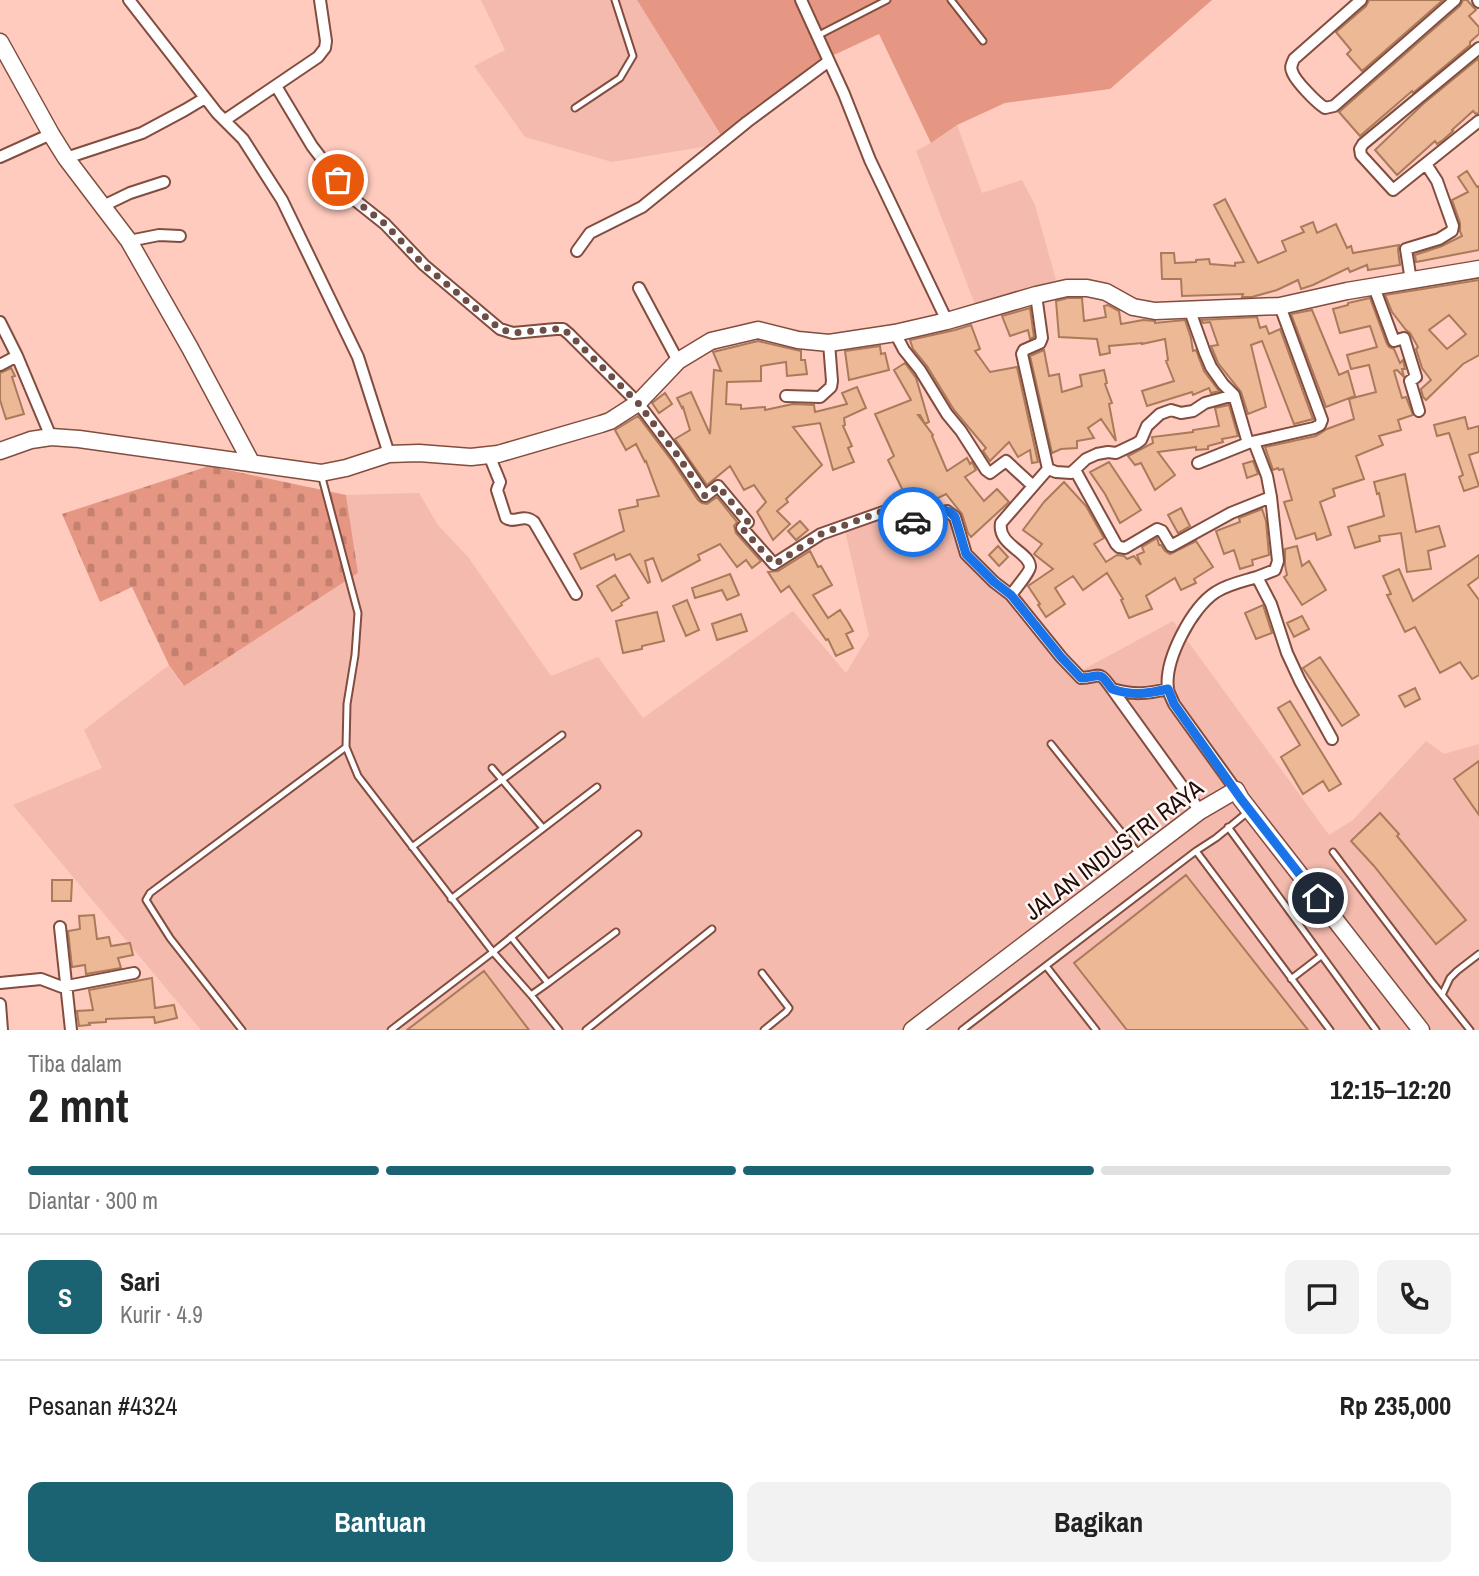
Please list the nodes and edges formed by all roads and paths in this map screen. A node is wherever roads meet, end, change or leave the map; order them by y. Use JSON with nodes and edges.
{"nodes":[{"id":1,"x":129,"y":0,"type":"edge"},
{"id":2,"x":320,"y":0,"type":"edge"},
{"id":3,"x":615,"y":0,"type":"edge"},
{"id":4,"x":801,"y":0,"type":"edge"},
{"id":5,"x":887,"y":0,"type":"edge"},
{"id":6,"x":951,"y":0,"type":"edge"},
{"id":7,"x":1361,"y":0,"type":"edge"},
{"id":8,"x":1455,"y":0,"type":"edge"},
{"id":9,"x":817,"y":36,"type":"junction"},
{"id":10,"x":983,"y":41,"type":"dead end"},
{"id":11,"x":0,"y":42,"type":"edge"},
{"id":12,"x":1479,"y":48,"type":"edge"},
{"id":13,"x":829,"y":61,"type":"junction"},
{"id":14,"x":276,"y":86,"type":"junction"},
{"id":15,"x":205,"y":98,"type":"junction"},
{"id":16,"x":576,"y":108,"type":"dead end"},
{"id":17,"x":225,"y":120,"type":"junction"},
{"id":18,"x":1479,"y":121,"type":"edge"},
{"id":19,"x":51,"y":134,"type":"junction"},
{"id":20,"x":0,"y":157,"type":"edge"},
{"id":21,"x":66,"y":158,"type":"junction"},
{"id":22,"x":1426,"y":163,"type":"junction"},
{"id":23,"x":164,"y":182,"type":"dead end"},
{"id":24,"x":103,"y":206,"type":"junction"},
{"id":25,"x":180,"y":236,"type":"dead end"},
{"id":26,"x":129,"y":241,"type":"junction"},
{"id":27,"x":577,"y":251,"type":"dead end"},
{"id":28,"x":1479,"y":269,"type":"edge"},
{"id":29,"x":1411,"y":281,"type":"junction"},
{"id":30,"x":1374,"y":287,"type":"junction"},
{"id":31,"x":639,"y":288,"type":"dead end"},
{"id":32,"x":1035,"y":295,"type":"junction"},
{"id":33,"x":1280,"y":306,"type":"junction"},
{"id":34,"x":1190,"y":311,"type":"junction"},
{"id":35,"x":0,"y":321,"type":"edge"},
{"id":36,"x":947,"y":321,"type":"junction"},
{"id":37,"x":895,"y":333,"type":"junction"},
{"id":38,"x":829,"y":343,"type":"junction"},
{"id":39,"x":17,"y":356,"type":"junction"},
{"id":40,"x":678,"y":361,"type":"junction"},
{"id":41,"x":0,"y":365,"type":"edge"},
{"id":42,"x":1234,"y":395,"type":"junction"},
{"id":43,"x":786,"y":396,"type":"dead end"},
{"id":44,"x":638,"y":403,"type":"junction"},
{"id":45,"x":1419,"y":411,"type":"dead end"},
{"id":46,"x":51,"y":437,"type":"junction"},
{"id":47,"x":1251,"y":443,"type":"junction"},
{"id":48,"x":2,"y":445,"type":"edge"},
{"id":49,"x":389,"y":454,"type":"junction"},
{"id":50,"x":489,"y":455,"type":"junction"},
{"id":51,"x":251,"y":462,"type":"junction"},
{"id":52,"x":1198,"y":463,"type":"dead end"},
{"id":53,"x":1048,"y":469,"type":"junction"},
{"id":54,"x":1075,"y":470,"type":"junction"},
{"id":55,"x":321,"y":473,"type":"junction"},
{"id":56,"x":1033,"y":486,"type":"junction"},
{"id":57,"x":1272,"y":497,"type":"junction"},
{"id":58,"x":1257,"y":577,"type":"junction"},
{"id":59,"x":576,"y":594,"type":"dead end"},
{"id":60,"x":1011,"y":595,"type":"junction"},
{"id":61,"x":1112,"y":689,"type":"junction"},
{"id":62,"x":1168,"y":689,"type":"junction"},
{"id":63,"x":562,"y":735,"type":"dead end"},
{"id":64,"x":1332,"y":739,"type":"dead end"},
{"id":65,"x":1051,"y":744,"type":"dead end"},
{"id":66,"x":346,"y":747,"type":"junction"},
{"id":67,"x":492,"y":768,"type":"dead end"},
{"id":68,"x":502,"y":781,"type":"junction"},
{"id":69,"x":597,"y":787,"type":"dead end"},
{"id":70,"x":1236,"y":790,"type":"junction"},
{"id":71,"x":1250,"y":810,"type":"junction"},
{"id":72,"x":1200,"y":811,"type":"junction"},
{"id":73,"x":1228,"y":827,"type":"junction"},
{"id":74,"x":544,"y":828,"type":"junction"},
{"id":75,"x":638,"y":834,"type":"dead end"},
{"id":76,"x":412,"y":847,"type":"junction"},
{"id":77,"x":1196,"y":851,"type":"junction"},
{"id":78,"x":1333,"y":852,"type":"dead end"},
{"id":79,"x":1141,"y":857,"type":"junction"},
{"id":80,"x":451,"y":899,"type":"junction"},
{"id":81,"x":60,"y":927,"type":"dead end"},
{"id":82,"x":712,"y":929,"type":"dead end"},
{"id":83,"x":616,"y":932,"type":"dead end"},
{"id":84,"x":511,"y":937,"type":"junction"},
{"id":85,"x":493,"y":952,"type":"junction"},
{"id":86,"x":1479,"y":954,"type":"edge"},
{"id":87,"x":1321,"y":956,"type":"junction"},
{"id":88,"x":1046,"y":966,"type":"junction"},
{"id":89,"x":134,"y":973,"type":"dead end"},
{"id":90,"x":762,"y":973,"type":"dead end"},
{"id":91,"x":1291,"y":979,"type":"junction"},
{"id":92,"x":0,"y":983,"type":"edge"},
{"id":93,"x":548,"y":983,"type":"junction"},
{"id":94,"x":65,"y":986,"type":"junction"},
{"id":95,"x":531,"y":995,"type":"junction"},
{"id":96,"x":1442,"y":995,"type":"junction"},
{"id":97,"x":0,"y":1004,"type":"edge"},
{"id":98,"x":2,"y":1030,"type":"edge"},
{"id":99,"x":71,"y":1030,"type":"edge"},
{"id":100,"x":242,"y":1030,"type":"edge"},
{"id":101,"x":391,"y":1030,"type":"edge"},
{"id":102,"x":559,"y":1030,"type":"edge"},
{"id":103,"x":586,"y":1030,"type":"edge"},
{"id":104,"x":764,"y":1030,"type":"edge"},
{"id":105,"x":912,"y":1030,"type":"edge"},
{"id":106,"x":962,"y":1030,"type":"edge"},
{"id":107,"x":1096,"y":1030,"type":"edge"},
{"id":108,"x":1330,"y":1030,"type":"edge"},
{"id":109,"x":1376,"y":1030,"type":"edge"},
{"id":110,"x":1420,"y":1030,"type":"edge"},
{"id":111,"x":1470,"y":1030,"type":"edge"}],
"edges":[{"from":1,"to":15,"type":"street"},
{"from":2,"to":14,"type":"street"},
{"from":3,"to":16,"type":"lane"},
{"from":4,"to":9,"type":"street"},
{"from":5,"to":9,"type":"lane"},
{"from":6,"to":10,"type":"lane"},
{"from":7,"to":8,"type":"street"},
{"from":9,"to":13,"type":"street"},
{"from":11,"to":19,"type":"street"},
{"from":12,"to":22,"type":"street"},
{"from":13,"to":27,"type":"street"},
{"from":13,"to":36,"type":"street"},
{"from":14,"to":17,"type":"street"},
{"from":14,"to":44,"type":"street"},
{"from":15,"to":17,"type":"street"},
{"from":15,"to":21,"type":"street"},
{"from":17,"to":49,"type":"street"},
{"from":18,"to":22,"type":"street"},
{"from":19,"to":20,"type":"street"},
{"from":19,"to":21,"type":"street"},
{"from":21,"to":24,"type":"street"},
{"from":22,"to":29,"type":"street"},
{"from":23,"to":24,"type":"street"},
{"from":24,"to":26,"type":"street"},
{"from":25,"to":26,"type":"street"},
{"from":26,"to":51,"type":"street"},
{"from":28,"to":29,"type":"street"},
{"from":29,"to":30,"type":"street"},
{"from":30,"to":33,"type":"street"},
{"from":30,"to":45,"type":"street"},
{"from":31,"to":40,"type":"street"},
{"from":32,"to":34,"type":"street"},
{"from":32,"to":36,"type":"street"},
{"from":32,"to":53,"type":"street"},
{"from":33,"to":34,"type":"street"},
{"from":33,"to":47,"type":"street"},
{"from":34,"to":42,"type":"street"},
{"from":35,"to":39,"type":"street"},
{"from":36,"to":37,"type":"street"},
{"from":37,"to":38,"type":"street"},
{"from":37,"to":56,"type":"street"},
{"from":38,"to":40,"type":"street"},
{"from":38,"to":43,"type":"street"},
{"from":39,"to":41,"type":"street"},
{"from":39,"to":46,"type":"street"},
{"from":40,"to":44,"type":"street"},
{"from":42,"to":47,"type":"street"},
{"from":42,"to":54,"type":"street"},
{"from":44,"to":50,"type":"street"},
{"from":44,"to":60,"type":"street"},
{"from":46,"to":48,"type":"street"},
{"from":46,"to":51,"type":"street"},
{"from":47,"to":52,"type":"street"},
{"from":47,"to":57,"type":"street"},
{"from":49,"to":50,"type":"street"},
{"from":49,"to":55,"type":"street"},
{"from":50,"to":59,"type":"street"},
{"from":51,"to":55,"type":"street"},
{"from":53,"to":54,"type":"street"},
{"from":53,"to":56,"type":"street"},
{"from":54,"to":57,"type":"street"},
{"from":55,"to":66,"type":"lane"},
{"from":56,"to":60,"type":"street"},
{"from":57,"to":58,"type":"street"},
{"from":58,"to":62,"type":"street"},
{"from":58,"to":64,"type":"street"},
{"from":60,"to":61,"type":"street"},
{"from":61,"to":62,"type":"street"},
{"from":61,"to":72,"type":"street"},
{"from":62,"to":70,"type":"street"},
{"from":63,"to":68,"type":"lane"},
{"from":65,"to":79,"type":"lane"},
{"from":66,"to":76,"type":"lane"},
{"from":66,"to":100,"type":"lane"},
{"from":67,"to":68,"type":"lane"},
{"from":68,"to":74,"type":"lane"},
{"from":68,"to":76,"type":"lane"},
{"from":69,"to":74,"type":"lane"},
{"from":70,"to":71,"type":"street","name":"JALAN INDUSTRI RAYA"},
{"from":70,"to":72,"type":"street","name":"JALAN INDUSTRI RAYA"},
{"from":71,"to":73,"type":"lane"},
{"from":71,"to":110,"type":"street","name":"JALAN INDUSTRI RAYA"},
{"from":72,"to":79,"type":"street","name":"JALAN INDUSTRI RAYA"},
{"from":73,"to":77,"type":"lane"},
{"from":73,"to":87,"type":"lane"},
{"from":74,"to":80,"type":"lane"},
{"from":75,"to":84,"type":"lane"},
{"from":76,"to":80,"type":"lane"},
{"from":77,"to":88,"type":"lane"},
{"from":77,"to":91,"type":"lane"},
{"from":78,"to":96,"type":"lane"},
{"from":79,"to":105,"type":"street","name":"JALAN INDUSTRI RAYA"},
{"from":80,"to":85,"type":"lane"},
{"from":81,"to":94,"type":"street"},
{"from":82,"to":103,"type":"lane"},
{"from":83,"to":93,"type":"lane"},
{"from":84,"to":85,"type":"lane"},
{"from":84,"to":93,"type":"lane"},
{"from":85,"to":95,"type":"lane"},
{"from":85,"to":101,"type":"lane"},
{"from":86,"to":96,"type":"lane"},
{"from":87,"to":91,"type":"lane"},
{"from":87,"to":109,"type":"lane"},
{"from":88,"to":106,"type":"lane"},
{"from":88,"to":107,"type":"lane"},
{"from":89,"to":94,"type":"street"},
{"from":90,"to":104,"type":"lane"},
{"from":91,"to":108,"type":"lane"},
{"from":92,"to":94,"type":"street"},
{"from":93,"to":95,"type":"lane"},
{"from":94,"to":99,"type":"street"},
{"from":95,"to":102,"type":"lane"},
{"from":96,"to":111,"type":"lane"},
{"from":97,"to":98,"type":"street"}]}
